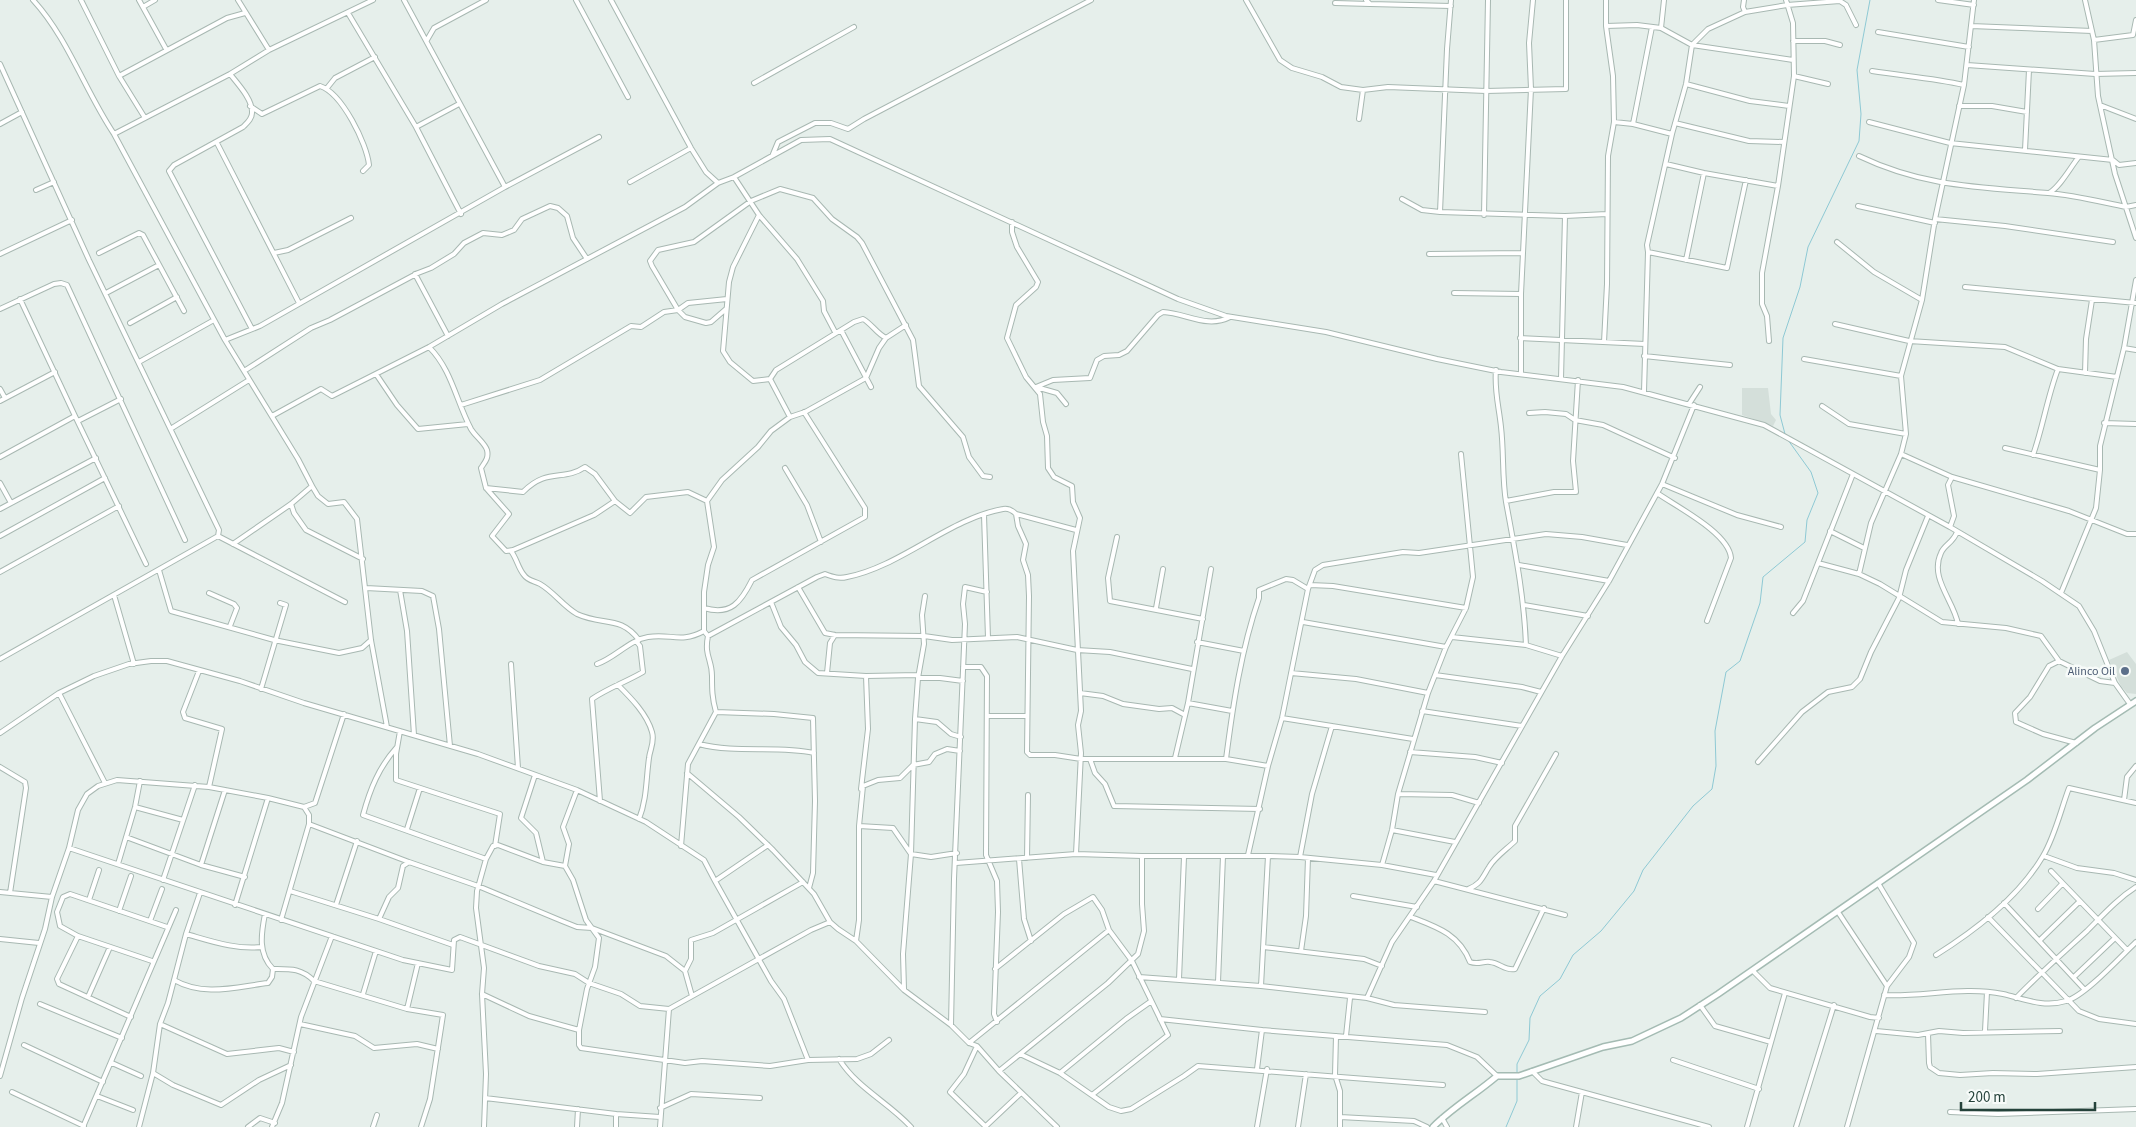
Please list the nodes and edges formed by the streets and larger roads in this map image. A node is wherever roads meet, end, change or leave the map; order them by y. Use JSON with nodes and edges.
{"nodes":[{"id":1,"x":33,"y":0,"type":"edge"},
{"id":2,"x":80,"y":0,"type":"edge"},
{"id":3,"x":139,"y":0,"type":"edge"},
{"id":4,"x":155,"y":0,"type":"edge"},
{"id":5,"x":238,"y":0,"type":"edge"},
{"id":6,"x":373,"y":0,"type":"edge"},
{"id":7,"x":404,"y":0,"type":"edge"},
{"id":8,"x":486,"y":0,"type":"edge"},
{"id":9,"x":576,"y":0,"type":"edge"},
{"id":10,"x":612,"y":0,"type":"edge"},
{"id":11,"x":1091,"y":0,"type":"edge"},
{"id":12,"x":1246,"y":0,"type":"edge"},
{"id":13,"x":1366,"y":0,"type":"edge"},
{"id":14,"x":1451,"y":0,"type":"edge"},
{"id":15,"x":1488,"y":0,"type":"edge"},
{"id":16,"x":1533,"y":0,"type":"edge"},
{"id":17,"x":1566,"y":0,"type":"edge"},
{"id":18,"x":1606,"y":0,"type":"edge"},
{"id":19,"x":1664,"y":0,"type":"edge"},
{"id":20,"x":1744,"y":0,"type":"edge"},
{"id":21,"x":1786,"y":0,"type":"edge"},
{"id":22,"x":1938,"y":0,"type":"edge"},
{"id":23,"x":2085,"y":0,"type":"edge"},
{"id":24,"x":1974,"y":2,"type":"edge"},
{"id":25,"x":1336,"y":3,"type":"dead end"},
{"id":26,"x":1370,"y":4,"type":"junction"},
{"id":27,"x":1787,"y":5,"type":"junction"},
{"id":28,"x":1451,"y":6,"type":"junction"},
{"id":29,"x":143,"y":7,"type":"junction"},
{"id":30,"x":1745,"y":12,"type":"junction"},
{"id":31,"x":245,"y":13,"type":"junction"},
{"id":32,"x":348,"y":13,"type":"junction"},
{"id":33,"x":2136,"y":20,"type":"edge"},
{"id":34,"x":1856,"y":25,"type":"dead end"},
{"id":35,"x":1606,"y":26,"type":"junction"},
{"id":36,"x":1972,"y":26,"type":"junction"},
{"id":37,"x":854,"y":27,"type":"dead end"},
{"id":38,"x":1652,"y":27,"type":"junction"},
{"id":39,"x":1661,"y":28,"type":"junction"},
{"id":40,"x":2092,"y":31,"type":"junction"},
{"id":41,"x":1878,"y":32,"type":"dead end"},
{"id":42,"x":2135,"y":35,"type":"edge"},
{"id":43,"x":427,"y":40,"type":"junction"},
{"id":44,"x":2094,"y":40,"type":"junction"},
{"id":45,"x":1793,"y":41,"type":"junction"},
{"id":46,"x":1692,"y":45,"type":"junction"},
{"id":47,"x":1840,"y":45,"type":"dead end"},
{"id":48,"x":1969,"y":47,"type":"junction"},
{"id":49,"x":166,"y":49,"type":"junction"},
{"id":50,"x":269,"y":50,"type":"junction"},
{"id":51,"x":375,"y":57,"type":"junction"},
{"id":52,"x":1793,"y":60,"type":"junction"},
{"id":53,"x":0,"y":64,"type":"edge"},
{"id":54,"x":1967,"y":64,"type":"junction"},
{"id":55,"x":2028,"y":70,"type":"junction"},
{"id":56,"x":1872,"y":71,"type":"dead end"},
{"id":57,"x":2136,"y":73,"type":"edge"},
{"id":58,"x":230,"y":74,"type":"junction"},
{"id":59,"x":2095,"y":74,"type":"junction"},
{"id":60,"x":119,"y":76,"type":"junction"},
{"id":61,"x":1794,"y":76,"type":"junction"},
{"id":62,"x":754,"y":83,"type":"dead end"},
{"id":63,"x":1686,"y":84,"type":"junction"},
{"id":64,"x":1828,"y":84,"type":"dead end"},
{"id":65,"x":1964,"y":85,"type":"junction"},
{"id":66,"x":327,"y":88,"type":"junction"},
{"id":67,"x":1447,"y":89,"type":"junction"},
{"id":68,"x":1532,"y":89,"type":"junction"},
{"id":69,"x":1363,"y":90,"type":"junction"},
{"id":70,"x":1486,"y":91,"type":"junction"},
{"id":71,"x":628,"y":97,"type":"dead end"},
{"id":72,"x":460,"y":104,"type":"junction"},
{"id":73,"x":2100,"y":105,"type":"junction"},
{"id":74,"x":250,"y":106,"type":"junction"},
{"id":75,"x":1789,"y":106,"type":"junction"},
{"id":76,"x":1959,"y":106,"type":"junction"},
{"id":77,"x":22,"y":112,"type":"junction"},
{"id":78,"x":2027,"y":112,"type":"junction"},
{"id":79,"x":145,"y":118,"type":"junction"},
{"id":80,"x":1359,"y":119,"type":"dead end"},
{"id":81,"x":2136,"y":119,"type":"edge"},
{"id":82,"x":1614,"y":122,"type":"junction"},
{"id":83,"x":1869,"y":122,"type":"dead end"},
{"id":84,"x":1675,"y":123,"type":"junction"},
{"id":85,"x":0,"y":124,"type":"edge"},
{"id":86,"x":1633,"y":124,"type":"junction"},
{"id":87,"x":416,"y":127,"type":"junction"},
{"id":88,"x":114,"y":134,"type":"junction"},
{"id":89,"x":1672,"y":134,"type":"junction"},
{"id":90,"x":599,"y":137,"type":"dead end"},
{"id":91,"x":1784,"y":142,"type":"junction"},
{"id":92,"x":217,"y":143,"type":"junction"},
{"id":93,"x":1950,"y":143,"type":"junction"},
{"id":94,"x":691,"y":148,"type":"junction"},
{"id":95,"x":2025,"y":150,"type":"junction"},
{"id":96,"x":773,"y":154,"type":"junction"},
{"id":97,"x":1859,"y":156,"type":"dead end"},
{"id":98,"x":2078,"y":158,"type":"junction"},
{"id":99,"x":2112,"y":160,"type":"junction"},
{"id":100,"x":2136,"y":163,"type":"edge"},
{"id":101,"x":1666,"y":164,"type":"junction"},
{"id":102,"x":363,"y":171,"type":"dead end"},
{"id":103,"x":1704,"y":174,"type":"junction"},
{"id":104,"x":734,"y":177,"type":"junction"},
{"id":105,"x":1746,"y":180,"type":"junction"},
{"id":106,"x":54,"y":182,"type":"junction"},
{"id":107,"x":630,"y":182,"type":"dead end"},
{"id":108,"x":718,"y":183,"type":"junction"},
{"id":109,"x":1944,"y":184,"type":"junction"},
{"id":110,"x":1778,"y":186,"type":"junction"},
{"id":111,"x":505,"y":187,"type":"junction"},
{"id":112,"x":36,"y":190,"type":"dead end"},
{"id":113,"x":2050,"y":193,"type":"junction"},
{"id":114,"x":1402,"y":198,"type":"dead end"},
{"id":115,"x":751,"y":201,"type":"junction"},
{"id":116,"x":2136,"y":205,"type":"edge"},
{"id":117,"x":1858,"y":206,"type":"dead end"},
{"id":118,"x":2126,"y":207,"type":"junction"},
{"id":119,"x":1440,"y":212,"type":"junction"},
{"id":120,"x":461,"y":214,"type":"junction"},
{"id":121,"x":1607,"y":214,"type":"junction"},
{"id":122,"x":759,"y":215,"type":"junction"},
{"id":123,"x":1484,"y":215,"type":"junction"},
{"id":124,"x":1524,"y":215,"type":"junction"},
{"id":125,"x":1565,"y":216,"type":"junction"},
{"id":126,"x":351,"y":218,"type":"dead end"},
{"id":127,"x":72,"y":220,"type":"junction"},
{"id":128,"x":1935,"y":221,"type":"junction"},
{"id":129,"x":1012,"y":222,"type":"junction"},
{"id":130,"x":2136,"y":238,"type":"edge"},
{"id":131,"x":1837,"y":242,"type":"dead end"},
{"id":132,"x":2113,"y":242,"type":"dead end"},
{"id":133,"x":1648,"y":252,"type":"junction"},
{"id":134,"x":98,"y":253,"type":"dead end"},
{"id":135,"x":1523,"y":253,"type":"junction"},
{"id":136,"x":0,"y":254,"type":"edge"},
{"id":137,"x":274,"y":254,"type":"junction"},
{"id":138,"x":1429,"y":254,"type":"dead end"},
{"id":139,"x":587,"y":259,"type":"junction"},
{"id":140,"x":1686,"y":260,"type":"junction"},
{"id":141,"x":159,"y":264,"type":"junction"},
{"id":142,"x":416,"y":274,"type":"junction"},
{"id":143,"x":2136,"y":280,"type":"edge"},
{"id":144,"x":1965,"y":287,"type":"dead end"},
{"id":145,"x":106,"y":293,"type":"junction"},
{"id":146,"x":1454,"y":293,"type":"dead end"},
{"id":147,"x":1521,"y":294,"type":"junction"},
{"id":148,"x":177,"y":297,"type":"junction"},
{"id":149,"x":727,"y":299,"type":"junction"},
{"id":150,"x":20,"y":300,"type":"junction"},
{"id":151,"x":1922,"y":300,"type":"junction"},
{"id":152,"x":2092,"y":300,"type":"junction"},
{"id":153,"x":299,"y":303,"type":"junction"},
{"id":154,"x":2134,"y":303,"type":"edge"},
{"id":155,"x":0,"y":308,"type":"edge"},
{"id":156,"x":726,"y":308,"type":"junction"},
{"id":157,"x":678,"y":310,"type":"junction"},
{"id":158,"x":184,"y":311,"type":"dead end"},
{"id":159,"x":1230,"y":317,"type":"junction"},
{"id":160,"x":630,"y":319,"type":"dead end"},
{"id":161,"x":214,"y":320,"type":"junction"},
{"id":162,"x":130,"y":323,"type":"dead end"},
{"id":163,"x":1835,"y":324,"type":"dead end"},
{"id":164,"x":906,"y":325,"type":"junction"},
{"id":165,"x":631,"y":326,"type":"junction"},
{"id":166,"x":252,"y":330,"type":"junction"},
{"id":167,"x":835,"y":332,"type":"junction"},
{"id":168,"x":448,"y":336,"type":"junction"},
{"id":169,"x":886,"y":338,"type":"junction"},
{"id":170,"x":1520,"y":338,"type":"junction"},
{"id":171,"x":225,"y":340,"type":"junction"},
{"id":172,"x":1563,"y":340,"type":"junction"},
{"id":173,"x":1769,"y":341,"type":"dead end"},
{"id":174,"x":1909,"y":341,"type":"junction"},
{"id":175,"x":1604,"y":342,"type":"junction"},
{"id":176,"x":1644,"y":344,"type":"junction"},
{"id":177,"x":429,"y":347,"type":"junction"},
{"id":178,"x":2124,"y":348,"type":"junction"},
{"id":179,"x":2136,"y":350,"type":"edge"},
{"id":180,"x":1644,"y":356,"type":"junction"},
{"id":181,"x":1804,"y":359,"type":"dead end"},
{"id":182,"x":139,"y":362,"type":"junction"},
{"id":183,"x":1730,"y":365,"type":"dead end"},
{"id":184,"x":2058,"y":369,"type":"junction"},
{"id":185,"x":1496,"y":370,"type":"junction"},
{"id":186,"x":55,"y":372,"type":"junction"},
{"id":187,"x":244,"y":372,"type":"junction"},
{"id":188,"x":2085,"y":373,"type":"junction"},
{"id":189,"x":376,"y":374,"type":"junction"},
{"id":190,"x":1520,"y":374,"type":"junction"},
{"id":191,"x":1901,"y":376,"type":"junction"},
{"id":192,"x":2117,"y":377,"type":"junction"},
{"id":193,"x":866,"y":378,"type":"junction"},
{"id":194,"x":1561,"y":379,"type":"junction"},
{"id":195,"x":249,"y":380,"type":"junction"},
{"id":196,"x":770,"y":380,"type":"junction"},
{"id":197,"x":1578,"y":380,"type":"junction"},
{"id":198,"x":871,"y":387,"type":"dead end"},
{"id":199,"x":1036,"y":387,"type":"junction"},
{"id":200,"x":1700,"y":387,"type":"dead end"},
{"id":201,"x":0,"y":389,"type":"edge"},
{"id":202,"x":1644,"y":392,"type":"junction"},
{"id":203,"x":5,"y":398,"type":"junction"},
{"id":204,"x":121,"y":399,"type":"junction"},
{"id":205,"x":0,"y":401,"type":"edge"},
{"id":206,"x":1066,"y":404,"type":"dead end"},
{"id":207,"x":1689,"y":404,"type":"junction"},
{"id":208,"x":461,"y":405,"type":"junction"},
{"id":209,"x":1694,"y":405,"type":"junction"},
{"id":210,"x":1822,"y":406,"type":"dead end"},
{"id":211,"x":804,"y":412,"type":"junction"},
{"id":212,"x":1529,"y":413,"type":"dead end"},
{"id":213,"x":75,"y":416,"type":"junction"},
{"id":214,"x":272,"y":416,"type":"junction"},
{"id":215,"x":790,"y":417,"type":"junction"},
{"id":216,"x":1575,"y":420,"type":"junction"},
{"id":217,"x":78,"y":421,"type":"junction"},
{"id":218,"x":2104,"y":423,"type":"junction"},
{"id":219,"x":468,"y":424,"type":"junction"},
{"id":220,"x":2136,"y":424,"type":"edge"},
{"id":221,"x":172,"y":428,"type":"junction"},
{"id":222,"x":1906,"y":434,"type":"junction"},
{"id":223,"x":2005,"y":448,"type":"dead end"},
{"id":224,"x":1461,"y":454,"type":"dead end"},
{"id":225,"x":1901,"y":454,"type":"junction"},
{"id":226,"x":2033,"y":455,"type":"junction"},
{"id":227,"x":0,"y":457,"type":"edge"},
{"id":228,"x":96,"y":458,"type":"junction"},
{"id":229,"x":1675,"y":458,"type":"junction"},
{"id":230,"x":785,"y":468,"type":"dead end"},
{"id":231,"x":2100,"y":470,"type":"junction"},
{"id":232,"x":1853,"y":474,"type":"junction"},
{"id":233,"x":990,"y":477,"type":"dead end"},
{"id":234,"x":1952,"y":477,"type":"junction"},
{"id":235,"x":105,"y":478,"type":"junction"},
{"id":236,"x":0,"y":483,"type":"edge"},
{"id":237,"x":1662,"y":484,"type":"junction"},
{"id":238,"x":312,"y":486,"type":"junction"},
{"id":239,"x":486,"y":488,"type":"junction"},
{"id":240,"x":1885,"y":491,"type":"junction"},
{"id":241,"x":1657,"y":494,"type":"junction"},
{"id":242,"x":615,"y":501,"type":"junction"},
{"id":243,"x":707,"y":501,"type":"junction"},
{"id":244,"x":1506,"y":501,"type":"junction"},
{"id":245,"x":12,"y":503,"type":"junction"},
{"id":246,"x":292,"y":504,"type":"junction"},
{"id":247,"x":119,"y":506,"type":"junction"},
{"id":248,"x":0,"y":510,"type":"edge"},
{"id":249,"x":1016,"y":514,"type":"junction"},
{"id":250,"x":984,"y":515,"type":"junction"},
{"id":251,"x":1928,"y":516,"type":"junction"},
{"id":252,"x":2091,"y":520,"type":"junction"},
{"id":253,"x":1781,"y":527,"type":"dead end"},
{"id":254,"x":1950,"y":527,"type":"junction"},
{"id":255,"x":1076,"y":530,"type":"junction"},
{"id":256,"x":1830,"y":531,"type":"junction"},
{"id":257,"x":1957,"y":532,"type":"junction"},
{"id":258,"x":2136,"y":534,"type":"edge"},
{"id":259,"x":0,"y":536,"type":"edge"},
{"id":260,"x":218,"y":536,"type":"junction"},
{"id":261,"x":1117,"y":537,"type":"dead end"},
{"id":262,"x":1514,"y":538,"type":"junction"},
{"id":263,"x":185,"y":540,"type":"dead end"},
{"id":264,"x":821,"y":542,"type":"junction"},
{"id":265,"x":233,"y":544,"type":"junction"},
{"id":266,"x":1472,"y":544,"type":"junction"},
{"id":267,"x":1627,"y":545,"type":"junction"},
{"id":268,"x":1864,"y":548,"type":"junction"},
{"id":269,"x":511,"y":551,"type":"junction"},
{"id":270,"x":363,"y":559,"type":"junction"},
{"id":271,"x":1818,"y":562,"type":"junction"},
{"id":272,"x":146,"y":564,"type":"dead end"},
{"id":273,"x":1519,"y":565,"type":"junction"},
{"id":274,"x":1211,"y":569,"type":"dead end"},
{"id":275,"x":158,"y":570,"type":"junction"},
{"id":276,"x":1163,"y":570,"type":"dead end"},
{"id":277,"x":0,"y":572,"type":"edge"},
{"id":278,"x":1859,"y":574,"type":"junction"},
{"id":279,"x":1609,"y":581,"type":"junction"},
{"id":280,"x":798,"y":587,"type":"junction"},
{"id":281,"x":1309,"y":587,"type":"junction"},
{"id":282,"x":366,"y":588,"type":"junction"},
{"id":283,"x":400,"y":590,"type":"junction"},
{"id":284,"x":987,"y":592,"type":"junction"},
{"id":285,"x":209,"y":593,"type":"dead end"},
{"id":286,"x":2061,"y":593,"type":"junction"},
{"id":287,"x":114,"y":595,"type":"junction"},
{"id":288,"x":925,"y":596,"type":"dead end"},
{"id":289,"x":1900,"y":598,"type":"junction"},
{"id":290,"x":345,"y":602,"type":"dead end"},
{"id":291,"x":771,"y":602,"type":"junction"},
{"id":292,"x":280,"y":603,"type":"dead end"},
{"id":293,"x":1524,"y":605,"type":"junction"},
{"id":294,"x":704,"y":608,"type":"junction"},
{"id":295,"x":1156,"y":608,"type":"junction"},
{"id":296,"x":1466,"y":608,"type":"junction"},
{"id":297,"x":1793,"y":614,"type":"dead end"},
{"id":298,"x":1588,"y":616,"type":"junction"},
{"id":299,"x":1203,"y":618,"type":"junction"},
{"id":300,"x":1707,"y":621,"type":"dead end"},
{"id":301,"x":1303,"y":622,"type":"junction"},
{"id":302,"x":1958,"y":624,"type":"junction"},
{"id":303,"x":230,"y":626,"type":"junction"},
{"id":304,"x":704,"y":631,"type":"junction"},
{"id":305,"x":835,"y":635,"type":"junction"},
{"id":306,"x":708,"y":636,"type":"junction"},
{"id":307,"x":924,"y":636,"type":"junction"},
{"id":308,"x":1452,"y":637,"type":"junction"},
{"id":309,"x":988,"y":638,"type":"junction"},
{"id":310,"x":274,"y":640,"type":"junction"},
{"id":311,"x":371,"y":640,"type":"junction"},
{"id":312,"x":637,"y":640,"type":"junction"},
{"id":313,"x":963,"y":640,"type":"junction"},
{"id":314,"x":1028,"y":640,"type":"junction"},
{"id":315,"x":1197,"y":642,"type":"junction"},
{"id":316,"x":1526,"y":645,"type":"junction"},
{"id":317,"x":1446,"y":647,"type":"junction"},
{"id":318,"x":1077,"y":650,"type":"junction"},
{"id":319,"x":1244,"y":651,"type":"junction"},
{"id":320,"x":1562,"y":656,"type":"junction"},
{"id":321,"x":0,"y":659,"type":"edge"},
{"id":322,"x":2059,"y":662,"type":"junction"},
{"id":323,"x":134,"y":664,"type":"junction"},
{"id":324,"x":510,"y":664,"type":"dead end"},
{"id":325,"x":597,"y":664,"type":"dead end"},
{"id":326,"x":963,"y":668,"type":"junction"},
{"id":327,"x":1192,"y":668,"type":"junction"},
{"id":328,"x":198,"y":671,"type":"junction"},
{"id":329,"x":827,"y":673,"type":"junction"},
{"id":330,"x":1291,"y":673,"type":"junction"},
{"id":331,"x":1435,"y":675,"type":"junction"},
{"id":332,"x":866,"y":676,"type":"junction"},
{"id":333,"x":918,"y":676,"type":"junction"},
{"id":334,"x":963,"y":681,"type":"junction"},
{"id":335,"x":2115,"y":683,"type":"junction"},
{"id":336,"x":618,"y":685,"type":"junction"},
{"id":337,"x":260,"y":689,"type":"junction"},
{"id":338,"x":1541,"y":692,"type":"junction"},
{"id":339,"x":59,"y":693,"type":"junction"},
{"id":340,"x":1080,"y":693,"type":"junction"},
{"id":341,"x":1428,"y":693,"type":"junction"},
{"id":342,"x":2136,"y":701,"type":"edge"},
{"id":343,"x":1188,"y":703,"type":"junction"},
{"id":344,"x":2130,"y":704,"type":"junction"},
{"id":345,"x":1232,"y":711,"type":"junction"},
{"id":346,"x":1422,"y":711,"type":"junction"},
{"id":347,"x":716,"y":712,"type":"junction"},
{"id":348,"x":344,"y":714,"type":"junction"},
{"id":349,"x":1185,"y":715,"type":"junction"},
{"id":350,"x":987,"y":716,"type":"junction"},
{"id":351,"x":1026,"y":716,"type":"junction"},
{"id":352,"x":1282,"y":718,"type":"junction"},
{"id":353,"x":915,"y":719,"type":"junction"},
{"id":354,"x":1332,"y":726,"type":"junction"},
{"id":355,"x":1522,"y":726,"type":"junction"},
{"id":356,"x":387,"y":727,"type":"junction"},
{"id":357,"x":400,"y":731,"type":"junction"},
{"id":358,"x":0,"y":733,"type":"edge"},
{"id":359,"x":414,"y":735,"type":"junction"},
{"id":360,"x":961,"y":737,"type":"junction"},
{"id":361,"x":1413,"y":739,"type":"junction"},
{"id":362,"x":2076,"y":743,"type":"junction"},
{"id":363,"x":699,"y":744,"type":"junction"},
{"id":364,"x":450,"y":746,"type":"junction"},
{"id":365,"x":397,"y":747,"type":"junction"},
{"id":366,"x":960,"y":751,"type":"junction"},
{"id":367,"x":1410,"y":752,"type":"junction"},
{"id":368,"x":814,"y":753,"type":"junction"},
{"id":369,"x":1556,"y":754,"type":"dead end"},
{"id":370,"x":1176,"y":758,"type":"junction"},
{"id":371,"x":1081,"y":759,"type":"junction"},
{"id":372,"x":1090,"y":759,"type":"junction"},
{"id":373,"x":1226,"y":760,"type":"junction"},
{"id":374,"x":1758,"y":762,"type":"dead end"},
{"id":375,"x":1502,"y":763,"type":"junction"},
{"id":376,"x":913,"y":765,"type":"junction"},
{"id":377,"x":1268,"y":766,"type":"junction"},
{"id":378,"x":2136,"y":766,"type":"edge"},
{"id":379,"x":0,"y":767,"type":"edge"},
{"id":380,"x":518,"y":768,"type":"junction"},
{"id":381,"x":687,"y":773,"type":"junction"},
{"id":382,"x":535,"y":775,"type":"junction"},
{"id":383,"x":140,"y":781,"type":"junction"},
{"id":384,"x":105,"y":783,"type":"junction"},
{"id":385,"x":195,"y":785,"type":"junction"},
{"id":386,"x":209,"y":787,"type":"junction"},
{"id":387,"x":420,"y":788,"type":"junction"},
{"id":388,"x":225,"y":790,"type":"junction"},
{"id":389,"x":577,"y":790,"type":"junction"},
{"id":390,"x":861,"y":791,"type":"junction"},
{"id":391,"x":1398,"y":794,"type":"junction"},
{"id":392,"x":1028,"y":795,"type":"dead end"},
{"id":393,"x":268,"y":798,"type":"junction"},
{"id":394,"x":2124,"y":800,"type":"junction"},
{"id":395,"x":600,"y":801,"type":"junction"},
{"id":396,"x":1479,"y":803,"type":"junction"},
{"id":397,"x":2136,"y":803,"type":"edge"},
{"id":398,"x":136,"y":806,"type":"junction"},
{"id":399,"x":304,"y":807,"type":"junction"},
{"id":400,"x":1260,"y":809,"type":"junction"},
{"id":401,"x":639,"y":819,"type":"junction"},
{"id":402,"x":184,"y":820,"type":"junction"},
{"id":403,"x":309,"y":824,"type":"junction"},
{"id":404,"x":859,"y":826,"type":"junction"},
{"id":405,"x":407,"y":829,"type":"junction"},
{"id":406,"x":1392,"y":830,"type":"junction"},
{"id":407,"x":126,"y":837,"type":"junction"},
{"id":408,"x":357,"y":841,"type":"junction"},
{"id":409,"x":1455,"y":842,"type":"junction"},
{"id":410,"x":768,"y":845,"type":"junction"},
{"id":411,"x":495,"y":846,"type":"junction"},
{"id":412,"x":681,"y":846,"type":"junction"},
{"id":413,"x":69,"y":848,"type":"junction"},
{"id":414,"x":173,"y":853,"type":"junction"},
{"id":415,"x":956,"y":853,"type":"junction"},
{"id":416,"x":911,"y":854,"type":"junction"},
{"id":417,"x":1076,"y":854,"type":"junction"},
{"id":418,"x":1248,"y":855,"type":"junction"},
{"id":419,"x":1142,"y":856,"type":"junction"},
{"id":420,"x":1184,"y":856,"type":"junction"},
{"id":421,"x":1223,"y":856,"type":"junction"},
{"id":422,"x":1268,"y":856,"type":"junction"},
{"id":423,"x":1300,"y":856,"type":"junction"},
{"id":424,"x":2044,"y":856,"type":"junction"},
{"id":425,"x":1027,"y":858,"type":"junction"},
{"id":426,"x":1308,"y":858,"type":"junction"},
{"id":427,"x":486,"y":859,"type":"junction"},
{"id":428,"x":1018,"y":859,"type":"junction"},
{"id":429,"x":988,"y":860,"type":"junction"},
{"id":430,"x":409,"y":862,"type":"junction"},
{"id":431,"x":544,"y":862,"type":"junction"},
{"id":432,"x":956,"y":863,"type":"junction"},
{"id":433,"x":118,"y":864,"type":"junction"},
{"id":434,"x":201,"y":865,"type":"junction"},
{"id":435,"x":1382,"y":865,"type":"junction"},
{"id":436,"x":565,"y":866,"type":"junction"},
{"id":437,"x":100,"y":870,"type":"dead end"},
{"id":438,"x":2051,"y":871,"type":"dead end"},
{"id":439,"x":1436,"y":875,"type":"junction"},
{"id":440,"x":131,"y":876,"type":"dead end"},
{"id":441,"x":245,"y":877,"type":"junction"},
{"id":442,"x":163,"y":880,"type":"junction"},
{"id":443,"x":2136,"y":880,"type":"edge"},
{"id":444,"x":715,"y":881,"type":"junction"},
{"id":445,"x":1434,"y":881,"type":"junction"},
{"id":446,"x":803,"y":882,"type":"junction"},
{"id":447,"x":1878,"y":883,"type":"junction"},
{"id":448,"x":2062,"y":884,"type":"junction"},
{"id":449,"x":478,"y":886,"type":"junction"},
{"id":450,"x":2136,"y":887,"type":"edge"},
{"id":451,"x":809,"y":888,"type":"junction"},
{"id":452,"x":162,"y":889,"type":"dead end"},
{"id":453,"x":1468,"y":889,"type":"junction"},
{"id":454,"x":290,"y":891,"type":"junction"},
{"id":455,"x":0,"y":892,"type":"edge"},
{"id":456,"x":10,"y":893,"type":"junction"},
{"id":457,"x":200,"y":893,"type":"junction"},
{"id":458,"x":52,"y":896,"type":"junction"},
{"id":459,"x":1353,"y":896,"type":"dead end"},
{"id":460,"x":89,"y":900,"type":"junction"},
{"id":461,"x":2080,"y":902,"type":"junction"},
{"id":462,"x":2004,"y":903,"type":"junction"},
{"id":463,"x":235,"y":905,"type":"junction"},
{"id":464,"x":336,"y":905,"type":"junction"},
{"id":465,"x":1417,"y":907,"type":"junction"},
{"id":466,"x":1544,"y":908,"type":"junction"},
{"id":467,"x":2038,"y":909,"type":"dead end"},
{"id":468,"x":176,"y":910,"type":"dead end"},
{"id":469,"x":119,"y":911,"type":"junction"},
{"id":470,"x":1838,"y":912,"type":"junction"},
{"id":471,"x":265,"y":914,"type":"junction"},
{"id":472,"x":1565,"y":915,"type":"dead end"},
{"id":473,"x":1410,"y":917,"type":"junction"},
{"id":474,"x":1988,"y":917,"type":"junction"},
{"id":475,"x":281,"y":920,"type":"junction"},
{"id":476,"x":379,"y":920,"type":"junction"},
{"id":477,"x":150,"y":921,"type":"junction"},
{"id":478,"x":736,"y":921,"type":"junction"},
{"id":479,"x":2098,"y":921,"type":"junction"},
{"id":480,"x":830,"y":922,"type":"junction"},
{"id":481,"x":167,"y":927,"type":"junction"},
{"id":482,"x":592,"y":928,"type":"junction"},
{"id":483,"x":1109,"y":930,"type":"junction"},
{"id":484,"x":186,"y":934,"type":"junction"},
{"id":485,"x":78,"y":936,"type":"junction"},
{"id":486,"x":332,"y":936,"type":"junction"},
{"id":487,"x":2115,"y":938,"type":"junction"},
{"id":488,"x":0,"y":939,"type":"edge"},
{"id":489,"x":2040,"y":940,"type":"junction"},
{"id":490,"x":856,"y":941,"type":"junction"},
{"id":491,"x":1031,"y":941,"type":"junction"},
{"id":492,"x":2136,"y":942,"type":"edge"},
{"id":493,"x":481,"y":943,"type":"junction"},
{"id":494,"x":39,"y":944,"type":"junction"},
{"id":495,"x":453,"y":945,"type":"junction"},
{"id":496,"x":110,"y":947,"type":"junction"},
{"id":497,"x":262,"y":947,"type":"junction"},
{"id":498,"x":1263,"y":948,"type":"junction"},
{"id":499,"x":2127,"y":950,"type":"junction"},
{"id":500,"x":376,"y":951,"type":"junction"},
{"id":501,"x":1301,"y":951,"type":"junction"},
{"id":502,"x":1936,"y":955,"type":"dead end"},
{"id":503,"x":2056,"y":958,"type":"junction"},
{"id":504,"x":759,"y":960,"type":"junction"},
{"id":505,"x":152,"y":961,"type":"junction"},
{"id":506,"x":1132,"y":962,"type":"junction"},
{"id":507,"x":418,"y":964,"type":"junction"},
{"id":508,"x":1382,"y":966,"type":"junction"},
{"id":509,"x":274,"y":969,"type":"junction"},
{"id":510,"x":994,"y":969,"type":"junction"},
{"id":511,"x":685,"y":971,"type":"junction"},
{"id":512,"x":1752,"y":971,"type":"junction"},
{"id":513,"x":2041,"y":971,"type":"junction"},
{"id":514,"x":1139,"y":977,"type":"junction"},
{"id":515,"x":2074,"y":977,"type":"junction"},
{"id":516,"x":1179,"y":979,"type":"junction"},
{"id":517,"x":174,"y":980,"type":"junction"},
{"id":518,"x":314,"y":981,"type":"junction"},
{"id":519,"x":1218,"y":982,"type":"junction"},
{"id":520,"x":588,"y":983,"type":"junction"},
{"id":521,"x":1261,"y":986,"type":"junction"},
{"id":522,"x":1887,"y":986,"type":"junction"},
{"id":523,"x":2084,"y":989,"type":"junction"},
{"id":524,"x":904,"y":990,"type":"junction"},
{"id":525,"x":1987,"y":992,"type":"junction"},
{"id":526,"x":1785,"y":993,"type":"junction"},
{"id":527,"x":363,"y":994,"type":"junction"},
{"id":528,"x":482,"y":994,"type":"junction"},
{"id":529,"x":1884,"y":995,"type":"junction"},
{"id":530,"x":692,"y":996,"type":"junction"},
{"id":531,"x":88,"y":997,"type":"junction"},
{"id":532,"x":1350,"y":998,"type":"junction"},
{"id":533,"x":1367,"y":998,"type":"junction"},
{"id":534,"x":2016,"y":998,"type":"junction"},
{"id":535,"x":2068,"y":1001,"type":"junction"},
{"id":536,"x":1150,"y":1002,"type":"junction"},
{"id":537,"x":40,"y":1004,"type":"dead end"},
{"id":538,"x":1700,"y":1005,"type":"junction"},
{"id":539,"x":1834,"y":1006,"type":"junction"},
{"id":540,"x":407,"y":1009,"type":"junction"},
{"id":541,"x":669,"y":1010,"type":"junction"},
{"id":542,"x":1485,"y":1012,"type":"dead end"},
{"id":543,"x":131,"y":1017,"type":"junction"},
{"id":544,"x":1879,"y":1018,"type":"junction"},
{"id":545,"x":1160,"y":1019,"type":"junction"},
{"id":546,"x":997,"y":1022,"type":"junction"},
{"id":547,"x":160,"y":1024,"type":"junction"},
{"id":548,"x":300,"y":1024,"type":"junction"},
{"id":549,"x":2136,"y":1024,"type":"edge"},
{"id":550,"x":951,"y":1025,"type":"junction"},
{"id":551,"x":578,"y":1030,"type":"junction"},
{"id":552,"x":1262,"y":1030,"type":"junction"},
{"id":553,"x":1876,"y":1031,"type":"junction"},
{"id":554,"x":2060,"y":1031,"type":"dead end"},
{"id":555,"x":1985,"y":1032,"type":"junction"},
{"id":556,"x":1928,"y":1034,"type":"junction"},
{"id":557,"x":1336,"y":1036,"type":"junction"},
{"id":558,"x":1346,"y":1036,"type":"junction"},
{"id":559,"x":122,"y":1038,"type":"junction"},
{"id":560,"x":889,"y":1040,"type":"dead end"},
{"id":561,"x":1771,"y":1042,"type":"junction"},
{"id":562,"x":969,"y":1043,"type":"junction"},
{"id":563,"x":24,"y":1045,"type":"dead end"},
{"id":564,"x":977,"y":1046,"type":"junction"},
{"id":565,"x":438,"y":1049,"type":"junction"},
{"id":566,"x":294,"y":1052,"type":"junction"},
{"id":567,"x":1020,"y":1054,"type":"junction"},
{"id":568,"x":839,"y":1059,"type":"junction"},
{"id":569,"x":663,"y":1060,"type":"junction"},
{"id":570,"x":808,"y":1060,"type":"junction"},
{"id":571,"x":1673,"y":1060,"type":"dead end"},
{"id":572,"x":112,"y":1063,"type":"junction"},
{"id":573,"x":291,"y":1065,"type":"junction"},
{"id":574,"x":2136,"y":1067,"type":"edge"},
{"id":575,"x":1258,"y":1069,"type":"junction"},
{"id":576,"x":1267,"y":1069,"type":"junction"},
{"id":577,"x":1532,"y":1071,"type":"junction"},
{"id":578,"x":998,"y":1072,"type":"junction"},
{"id":579,"x":153,"y":1073,"type":"junction"},
{"id":580,"x":1060,"y":1073,"type":"junction"},
{"id":581,"x":1306,"y":1074,"type":"junction"},
{"id":582,"x":0,"y":1076,"type":"edge"},
{"id":583,"x":141,"y":1076,"type":"dead end"},
{"id":584,"x":1335,"y":1076,"type":"junction"},
{"id":585,"x":1497,"y":1076,"type":"junction"},
{"id":586,"x":104,"y":1082,"type":"junction"},
{"id":587,"x":1443,"y":1085,"type":"dead end"},
{"id":588,"x":1759,"y":1089,"type":"junction"},
{"id":589,"x":12,"y":1092,"type":"dead end"},
{"id":590,"x":1582,"y":1092,"type":"junction"},
{"id":591,"x":1021,"y":1093,"type":"junction"},
{"id":592,"x":1092,"y":1095,"type":"junction"},
{"id":593,"x":97,"y":1096,"type":"junction"},
{"id":594,"x":485,"y":1098,"type":"junction"},
{"id":595,"x":760,"y":1098,"type":"dead end"},
{"id":596,"x":660,"y":1108,"type":"junction"},
{"id":597,"x":2136,"y":1109,"type":"edge"},
{"id":598,"x":133,"y":1110,"type":"dead end"},
{"id":599,"x":578,"y":1110,"type":"junction"},
{"id":600,"x":1950,"y":1112,"type":"dead end"},
{"id":601,"x":616,"y":1114,"type":"junction"},
{"id":602,"x":377,"y":1115,"type":"dead end"},
{"id":603,"x":660,"y":1116,"type":"junction"},
{"id":604,"x":1340,"y":1117,"type":"junction"},
{"id":605,"x":1442,"y":1118,"type":"junction"},
{"id":606,"x":907,"y":1122,"type":"junction"},
{"id":607,"x":274,"y":1125,"type":"edge"},
{"id":608,"x":84,"y":1127,"type":"edge"},
{"id":609,"x":139,"y":1127,"type":"edge"},
{"id":610,"x":248,"y":1127,"type":"edge"},
{"id":611,"x":373,"y":1127,"type":"edge"},
{"id":612,"x":422,"y":1127,"type":"edge"},
{"id":613,"x":484,"y":1127,"type":"edge"},
{"id":614,"x":577,"y":1127,"type":"edge"},
{"id":615,"x":616,"y":1127,"type":"edge"},
{"id":616,"x":660,"y":1127,"type":"edge"},
{"id":617,"x":903,"y":1127,"type":"edge"},
{"id":618,"x":911,"y":1127,"type":"edge"},
{"id":619,"x":986,"y":1127,"type":"edge"},
{"id":620,"x":1057,"y":1127,"type":"edge"},
{"id":621,"x":1257,"y":1127,"type":"edge"},
{"id":622,"x":1298,"y":1127,"type":"edge"},
{"id":623,"x":1340,"y":1127,"type":"edge"},
{"id":624,"x":1427,"y":1127,"type":"edge"},
{"id":625,"x":1433,"y":1127,"type":"edge"},
{"id":626,"x":1447,"y":1127,"type":"edge"},
{"id":627,"x":1576,"y":1127,"type":"edge"},
{"id":628,"x":1709,"y":1127,"type":"edge"},
{"id":629,"x":1748,"y":1127,"type":"edge"},
{"id":630,"x":1796,"y":1127,"type":"edge"},
{"id":631,"x":1847,"y":1127,"type":"edge"}],
"edges":[{"from":1,"to":88,"type":"street"},
{"from":2,"to":60,"type":"street"},
{"from":3,"to":29,"type":"street"},
{"from":4,"to":29,"type":"street"},
{"from":5,"to":31,"type":"street"},
{"from":6,"to":32,"type":"street"},
{"from":7,"to":43,"type":"street"},
{"from":8,"to":43,"type":"street"},
{"from":9,"to":71,"type":"street"},
{"from":10,"to":94,"type":"street"},
{"from":11,"to":96,"type":"street"},
{"from":12,"to":69,"type":"street"},
{"from":13,"to":26,"type":"street"},
{"from":14,"to":28,"type":"street"},
{"from":15,"to":70,"type":"street"},
{"from":16,"to":68,"type":"street"},
{"from":17,"to":68,"type":"street"},
{"from":18,"to":35,"type":"street"},
{"from":19,"to":39,"type":"street"},
{"from":20,"to":30,"type":"street"},
{"from":21,"to":27,"type":"street"},
{"from":22,"to":24,"type":"street"},
{"from":23,"to":40,"type":"street"},
{"from":24,"to":36,"type":"street"},
{"from":25,"to":26,"type":"street"},
{"from":26,"to":28,"type":"street"},
{"from":27,"to":30,"type":"street"},
{"from":27,"to":34,"type":"street"},
{"from":27,"to":45,"type":"street"},
{"from":28,"to":67,"type":"street"},
{"from":29,"to":49,"type":"street"},
{"from":30,"to":46,"type":"street"},
{"from":31,"to":49,"type":"street"},
{"from":31,"to":50,"type":"street"},
{"from":32,"to":50,"type":"street"},
{"from":32,"to":51,"type":"street"},
{"from":33,"to":42,"type":"street"},
{"from":35,"to":38,"type":"street"},
{"from":35,"to":82,"type":"street"},
{"from":36,"to":40,"type":"street"},
{"from":36,"to":48,"type":"street"},
{"from":37,"to":62,"type":"street"},
{"from":38,"to":39,"type":"street"},
{"from":38,"to":86,"type":"street"},
{"from":39,"to":46,"type":"street"},
{"from":40,"to":44,"type":"street"},
{"from":41,"to":48,"type":"street"},
{"from":42,"to":44,"type":"street"},
{"from":43,"to":72,"type":"street"},
{"from":44,"to":59,"type":"street"},
{"from":45,"to":47,"type":"street"},
{"from":45,"to":52,"type":"street"},
{"from":46,"to":52,"type":"street"},
{"from":46,"to":63,"type":"street"},
{"from":48,"to":54,"type":"street"},
{"from":49,"to":60,"type":"street"},
{"from":50,"to":58,"type":"street"},
{"from":51,"to":66,"type":"street"},
{"from":51,"to":87,"type":"street"},
{"from":52,"to":61,"type":"street"},
{"from":53,"to":77,"type":"street"},
{"from":54,"to":55,"type":"street"},
{"from":54,"to":65,"type":"street"},
{"from":55,"to":59,"type":"street"},
{"from":55,"to":78,"type":"street"},
{"from":56,"to":65,"type":"street"},
{"from":57,"to":59,"type":"street"},
{"from":58,"to":74,"type":"street"},
{"from":58,"to":79,"type":"street"},
{"from":59,"to":73,"type":"street"},
{"from":60,"to":79,"type":"street"},
{"from":61,"to":64,"type":"street"},
{"from":61,"to":75,"type":"street"},
{"from":63,"to":75,"type":"street"},
{"from":63,"to":84,"type":"street"},
{"from":65,"to":76,"type":"street"},
{"from":66,"to":74,"type":"street"},
{"from":66,"to":102,"type":"street"},
{"from":67,"to":69,"type":"street"},
{"from":67,"to":70,"type":"street"},
{"from":67,"to":119,"type":"street"},
{"from":68,"to":70,"type":"street"},
{"from":68,"to":124,"type":"street"},
{"from":69,"to":80,"type":"street"},
{"from":70,"to":123,"type":"street"},
{"from":72,"to":87,"type":"street"},
{"from":72,"to":111,"type":"street"},
{"from":73,"to":81,"type":"street"},
{"from":73,"to":99,"type":"street"},
{"from":74,"to":92,"type":"street"},
{"from":75,"to":91,"type":"street"},
{"from":76,"to":78,"type":"street"},
{"from":76,"to":93,"type":"street"},
{"from":77,"to":85,"type":"street"},
{"from":77,"to":106,"type":"street"},
{"from":78,"to":95,"type":"street"},
{"from":79,"to":88,"type":"street"},
{"from":82,"to":86,"type":"street"},
{"from":82,"to":121,"type":"street"},
{"from":83,"to":93,"type":"street"},
{"from":84,"to":89,"type":"street"},
{"from":84,"to":91,"type":"street"},
{"from":86,"to":89,"type":"street"},
{"from":87,"to":120,"type":"street"},
{"from":88,"to":161,"type":"street"},
{"from":89,"to":101,"type":"street"},
{"from":90,"to":111,"type":"street"},
{"from":91,"to":110,"type":"street"},
{"from":92,"to":137,"type":"street"},
{"from":92,"to":166,"type":"street"},
{"from":93,"to":95,"type":"street"},
{"from":93,"to":109,"type":"street"},
{"from":94,"to":107,"type":"street"},
{"from":94,"to":108,"type":"street"},
{"from":95,"to":98,"type":"street"},
{"from":96,"to":104,"type":"street"},
{"from":96,"to":129,"type":"street"},
{"from":97,"to":109,"type":"street"},
{"from":98,"to":99,"type":"street"},
{"from":98,"to":113,"type":"street"},
{"from":99,"to":100,"type":"street"},
{"from":99,"to":118,"type":"street"},
{"from":101,"to":103,"type":"street"},
{"from":101,"to":133,"type":"street"},
{"from":103,"to":105,"type":"street"},
{"from":103,"to":140,"type":"street"},
{"from":104,"to":108,"type":"street"},
{"from":104,"to":115,"type":"street"},
{"from":105,"to":110,"type":"street"},
{"from":105,"to":140,"type":"street"},
{"from":106,"to":112,"type":"street"},
{"from":106,"to":127,"type":"street"},
{"from":108,"to":139,"type":"street"},
{"from":109,"to":113,"type":"street"},
{"from":109,"to":128,"type":"street"},
{"from":110,"to":173,"type":"street"},
{"from":111,"to":120,"type":"street"},
{"from":113,"to":118,"type":"street"},
{"from":114,"to":119,"type":"street"},
{"from":115,"to":122,"type":"street"},
{"from":115,"to":157,"type":"street"},
{"from":115,"to":164,"type":"street"},
{"from":116,"to":118,"type":"street"},
{"from":117,"to":128,"type":"street"},
{"from":118,"to":130,"type":"street"},
{"from":119,"to":123,"type":"street"},
{"from":120,"to":153,"type":"street"},
{"from":121,"to":125,"type":"street"},
{"from":121,"to":175,"type":"street"},
{"from":122,"to":149,"type":"street"},
{"from":122,"to":167,"type":"street"},
{"from":123,"to":124,"type":"street"},
{"from":124,"to":125,"type":"street"},
{"from":124,"to":135,"type":"street"},
{"from":125,"to":172,"type":"street"},
{"from":126,"to":137,"type":"street"},
{"from":127,"to":136,"type":"street"},
{"from":127,"to":145,"type":"street"},
{"from":128,"to":132,"type":"street"},
{"from":128,"to":151,"type":"street"},
{"from":129,"to":159,"type":"street"},
{"from":129,"to":199,"type":"street"},
{"from":131,"to":151,"type":"street"},
{"from":133,"to":140,"type":"street"},
{"from":133,"to":176,"type":"street"},
{"from":134,"to":141,"type":"street"},
{"from":135,"to":138,"type":"street"},
{"from":135,"to":147,"type":"street"},
{"from":137,"to":153,"type":"street"},
{"from":139,"to":142,"type":"street"},
{"from":139,"to":168,"type":"street"},
{"from":141,"to":145,"type":"street"},
{"from":141,"to":148,"type":"street"},
{"from":142,"to":168,"type":"street"},
{"from":142,"to":187,"type":"street"},
{"from":143,"to":154,"type":"street"},
{"from":144,"to":152,"type":"street"},
{"from":145,"to":182,"type":"street"},
{"from":146,"to":147,"type":"street"},
{"from":147,"to":170,"type":"street"},
{"from":148,"to":158,"type":"street"},
{"from":148,"to":162,"type":"street"},
{"from":149,"to":156,"type":"street"},
{"from":149,"to":157,"type":"street"},
{"from":150,"to":155,"type":"street"},
{"from":150,"to":186,"type":"street"},
{"from":150,"to":204,"type":"street"},
{"from":151,"to":174,"type":"street"},
{"from":152,"to":154,"type":"street"},
{"from":152,"to":188,"type":"street"},
{"from":153,"to":166,"type":"street"},
{"from":154,"to":178,"type":"street"},
{"from":156,"to":157,"type":"street"},
{"from":156,"to":196,"type":"street"},
{"from":157,"to":165,"type":"street"},
{"from":159,"to":185,"type":"street"},
{"from":159,"to":199,"type":"street"},
{"from":160,"to":165,"type":"street"},
{"from":161,"to":171,"type":"street"},
{"from":161,"to":182,"type":"street"},
{"from":163,"to":174,"type":"street"},
{"from":164,"to":169,"type":"street"},
{"from":164,"to":233,"type":"street"},
{"from":165,"to":208,"type":"street"},
{"from":166,"to":171,"type":"street"},
{"from":167,"to":169,"type":"street"},
{"from":167,"to":193,"type":"street"},
{"from":167,"to":196,"type":"street"},
{"from":168,"to":177,"type":"street"},
{"from":169,"to":193,"type":"street"},
{"from":170,"to":172,"type":"street"},
{"from":170,"to":190,"type":"street"},
{"from":171,"to":187,"type":"street"},
{"from":172,"to":175,"type":"street"},
{"from":172,"to":194,"type":"street"},
{"from":174,"to":184,"type":"street"},
{"from":174,"to":191,"type":"street"},
{"from":175,"to":176,"type":"street"},
{"from":176,"to":180,"type":"street"},
{"from":177,"to":189,"type":"street"},
{"from":177,"to":208,"type":"street"},
{"from":178,"to":179,"type":"street"},
{"from":178,"to":192,"type":"street"},
{"from":180,"to":183,"type":"street"},
{"from":180,"to":202,"type":"street"},
{"from":181,"to":191,"type":"street"},
{"from":182,"to":221,"type":"street"},
{"from":184,"to":188,"type":"street"},
{"from":184,"to":226,"type":"street"},
{"from":185,"to":190,"type":"street"},
{"from":185,"to":244,"type":"street"},
{"from":186,"to":203,"type":"street"},
{"from":186,"to":213,"type":"street"},
{"from":187,"to":195,"type":"street"},
{"from":188,"to":192,"type":"street"},
{"from":189,"to":214,"type":"street"},
{"from":189,"to":219,"type":"street"},
{"from":190,"to":194,"type":"street"},
{"from":191,"to":222,"type":"street"},
{"from":192,"to":218,"type":"street"},
{"from":193,"to":198,"type":"street"},
{"from":193,"to":211,"type":"street"},
{"from":194,"to":197,"type":"street"},
{"from":195,"to":214,"type":"street"},
{"from":195,"to":221,"type":"street"},
{"from":196,"to":215,"type":"street"},
{"from":197,"to":202,"type":"street"},
{"from":197,"to":216,"type":"street"},
{"from":199,"to":206,"type":"street"},
{"from":199,"to":255,"type":"street"},
{"from":200,"to":207,"type":"street"},
{"from":201,"to":203,"type":"street"},
{"from":202,"to":207,"type":"street"},
{"from":203,"to":205,"type":"street"},
{"from":204,"to":217,"type":"street"},
{"from":204,"to":263,"type":"street"},
{"from":207,"to":209,"type":"street"},
{"from":208,"to":219,"type":"street"},
{"from":209,"to":229,"type":"street"},
{"from":209,"to":232,"type":"street"},
{"from":210,"to":222,"type":"street"},
{"from":211,"to":215,"type":"street"},
{"from":211,"to":264,"type":"street"},
{"from":212,"to":216,"type":"street"},
{"from":213,"to":217,"type":"street"},
{"from":213,"to":227,"type":"street"},
{"from":214,"to":238,"type":"street"},
{"from":215,"to":243,"type":"street"},
{"from":216,"to":229,"type":"street"},
{"from":216,"to":244,"type":"street"},
{"from":217,"to":228,"type":"street"},
{"from":218,"to":220,"type":"street"},
{"from":218,"to":231,"type":"street"},
{"from":219,"to":239,"type":"street"},
{"from":221,"to":260,"type":"street"},
{"from":222,"to":225,"type":"street"},
{"from":223,"to":226,"type":"street"},
{"from":224,"to":266,"type":"street"},
{"from":225,"to":234,"type":"street"},
{"from":225,"to":240,"type":"street"},
{"from":226,"to":231,"type":"street"},
{"from":228,"to":235,"type":"street"},
{"from":228,"to":245,"type":"street"},
{"from":229,"to":237,"type":"street"},
{"from":230,"to":264,"type":"street"},
{"from":231,"to":252,"type":"street"},
{"from":232,"to":240,"type":"street"},
{"from":232,"to":256,"type":"street"},
{"from":234,"to":252,"type":"street"},
{"from":234,"to":254,"type":"street"},
{"from":235,"to":247,"type":"street"},
{"from":235,"to":259,"type":"street"},
{"from":236,"to":245,"type":"street"},
{"from":237,"to":241,"type":"street"},
{"from":237,"to":253,"type":"street"},
{"from":238,"to":246,"type":"street"},
{"from":238,"to":270,"type":"street"},
{"from":239,"to":242,"type":"street"},
{"from":239,"to":269,"type":"street"},
{"from":240,"to":251,"type":"street"},
{"from":240,"to":268,"type":"street"},
{"from":241,"to":267,"type":"street"},
{"from":241,"to":300,"type":"street"},
{"from":242,"to":243,"type":"street"},
{"from":242,"to":269,"type":"street"},
{"from":243,"to":294,"type":"street"},
{"from":244,"to":262,"type":"street"},
{"from":245,"to":248,"type":"street"},
{"from":246,"to":265,"type":"street"},
{"from":246,"to":270,"type":"street"},
{"from":247,"to":272,"type":"street"},
{"from":247,"to":277,"type":"street"},
{"from":249,"to":250,"type":"street"},
{"from":249,"to":255,"type":"street"},
{"from":249,"to":314,"type":"street"},
{"from":250,"to":280,"type":"street"},
{"from":250,"to":284,"type":"street"},
{"from":251,"to":254,"type":"street"},
{"from":251,"to":289,"type":"street"},
{"from":252,"to":258,"type":"street"},
{"from":252,"to":286,"type":"street"},
{"from":254,"to":257,"type":"street"},
{"from":255,"to":318,"type":"street"},
{"from":256,"to":268,"type":"street"},
{"from":256,"to":271,"type":"street"},
{"from":257,"to":286,"type":"street"},
{"from":257,"to":302,"type":"street"},
{"from":260,"to":265,"type":"street"},
{"from":260,"to":275,"type":"street"},
{"from":261,"to":295,"type":"street"},
{"from":262,"to":266,"type":"street"},
{"from":262,"to":267,"type":"street"},
{"from":262,"to":273,"type":"street"},
{"from":264,"to":294,"type":"street"},
{"from":265,"to":290,"type":"street"},
{"from":266,"to":281,"type":"street"},
{"from":266,"to":296,"type":"street"},
{"from":267,"to":279,"type":"street"},
{"from":268,"to":278,"type":"street"},
{"from":269,"to":312,"type":"street"},
{"from":270,"to":282,"type":"street"},
{"from":271,"to":278,"type":"street"},
{"from":271,"to":297,"type":"street"},
{"from":273,"to":279,"type":"street"},
{"from":273,"to":293,"type":"street"},
{"from":274,"to":299,"type":"street"},
{"from":275,"to":287,"type":"street"},
{"from":275,"to":303,"type":"street"},
{"from":276,"to":295,"type":"street"},
{"from":278,"to":289,"type":"street"},
{"from":279,"to":298,"type":"street"},
{"from":280,"to":291,"type":"street"},
{"from":280,"to":305,"type":"street"},
{"from":281,"to":296,"type":"street"},
{"from":281,"to":301,"type":"street"},
{"from":281,"to":319,"type":"street"},
{"from":282,"to":283,"type":"street"},
{"from":282,"to":311,"type":"street"},
{"from":283,"to":359,"type":"street"},
{"from":283,"to":364,"type":"street"},
{"from":284,"to":309,"type":"street"},
{"from":284,"to":313,"type":"street"},
{"from":285,"to":303,"type":"street"},
{"from":286,"to":335,"type":"street"},
{"from":287,"to":321,"type":"street"},
{"from":287,"to":323,"type":"street"},
{"from":288,"to":307,"type":"street"},
{"from":289,"to":302,"type":"street"},
{"from":289,"to":374,"type":"street"},
{"from":291,"to":306,"type":"street"},
{"from":291,"to":329,"type":"street"},
{"from":292,"to":310,"type":"street"},
{"from":293,"to":298,"type":"street"},
{"from":293,"to":316,"type":"street"},
{"from":294,"to":304,"type":"street"},
{"from":295,"to":299,"type":"street"},
{"from":296,"to":308,"type":"street"},
{"from":298,"to":320,"type":"street"},
{"from":299,"to":315,"type":"street"},
{"from":301,"to":317,"type":"street"},
{"from":301,"to":330,"type":"street"},
{"from":302,"to":322,"type":"street"},
{"from":303,"to":310,"type":"street"},
{"from":304,"to":306,"type":"street"},
{"from":304,"to":312,"type":"street"},
{"from":305,"to":307,"type":"street"},
{"from":305,"to":329,"type":"street"},
{"from":306,"to":347,"type":"street"},
{"from":307,"to":313,"type":"street"},
{"from":307,"to":333,"type":"street"},
{"from":308,"to":316,"type":"street"},
{"from":308,"to":317,"type":"street"},
{"from":309,"to":313,"type":"street"},
{"from":309,"to":314,"type":"street"},
{"from":310,"to":311,"type":"street"},
{"from":310,"to":337,"type":"street"},
{"from":311,"to":356,"type":"street"},
{"from":312,"to":325,"type":"street"},
{"from":312,"to":336,"type":"street"},
{"from":313,"to":326,"type":"street"},
{"from":314,"to":318,"type":"street"},
{"from":314,"to":351,"type":"street"},
{"from":315,"to":319,"type":"street"},
{"from":315,"to":327,"type":"street"},
{"from":316,"to":320,"type":"street"},
{"from":317,"to":331,"type":"street"},
{"from":318,"to":327,"type":"street"},
{"from":318,"to":340,"type":"street"},
{"from":319,"to":345,"type":"street"},
{"from":320,"to":338,"type":"street"},
{"from":322,"to":335,"type":"street"},
{"from":322,"to":362,"type":"street"},
{"from":323,"to":328,"type":"street"},
{"from":323,"to":339,"type":"street"},
{"from":324,"to":380,"type":"street"},
{"from":326,"to":334,"type":"street"},
{"from":326,"to":350,"type":"street"},
{"from":327,"to":343,"type":"street"},
{"from":328,"to":337,"type":"street"},
{"from":328,"to":386,"type":"street"},
{"from":329,"to":332,"type":"street"},
{"from":330,"to":341,"type":"street"},
{"from":330,"to":352,"type":"street"},
{"from":331,"to":338,"type":"street"},
{"from":331,"to":341,"type":"street"},
{"from":332,"to":333,"type":"street"},
{"from":332,"to":390,"type":"street"},
{"from":333,"to":334,"type":"street"},
{"from":333,"to":353,"type":"street"},
{"from":334,"to":360,"type":"street"},
{"from":335,"to":344,"type":"street"},
{"from":336,"to":395,"type":"street"},
{"from":336,"to":401,"type":"street"},
{"from":337,"to":348,"type":"street"},
{"from":338,"to":355,"type":"street"},
{"from":339,"to":358,"type":"street"},
{"from":339,"to":384,"type":"street"},
{"from":340,"to":349,"type":"street"},
{"from":340,"to":371,"type":"street"},
{"from":341,"to":346,"type":"street"},
{"from":342,"to":344,"type":"street"},
{"from":343,"to":345,"type":"street"},
{"from":343,"to":349,"type":"street"},
{"from":344,"to":362,"type":"street"},
{"from":345,"to":373,"type":"street"},
{"from":346,"to":355,"type":"street"},
{"from":346,"to":361,"type":"street"},
{"from":347,"to":363,"type":"street"},
{"from":347,"to":368,"type":"street"},
{"from":348,"to":356,"type":"street"},
{"from":348,"to":399,"type":"street"},
{"from":349,"to":370,"type":"street"},
{"from":350,"to":351,"type":"street"},
{"from":350,"to":429,"type":"street"},
{"from":351,"to":371,"type":"street"},
{"from":352,"to":354,"type":"street"},
{"from":352,"to":377,"type":"street"},
{"from":353,"to":360,"type":"street"},
{"from":353,"to":376,"type":"street"},
{"from":354,"to":361,"type":"street"},
{"from":354,"to":423,"type":"street"},
{"from":355,"to":375,"type":"street"},
{"from":356,"to":357,"type":"street"},
{"from":357,"to":359,"type":"street"},
{"from":357,"to":365,"type":"street"},
{"from":359,"to":364,"type":"street"},
{"from":360,"to":366,"type":"street"},
{"from":361,"to":367,"type":"street"},
{"from":362,"to":447,"type":"street"},
{"from":363,"to":368,"type":"street"},
{"from":363,"to":381,"type":"street"},
{"from":364,"to":380,"type":"street"},
{"from":365,"to":387,"type":"street"},
{"from":365,"to":405,"type":"street"},
{"from":366,"to":376,"type":"street"},
{"from":366,"to":415,"type":"street"},
{"from":367,"to":375,"type":"street"},
{"from":367,"to":391,"type":"street"},
{"from":368,"to":451,"type":"street"},
{"from":369,"to":453,"type":"street"},
{"from":370,"to":372,"type":"street"},
{"from":370,"to":373,"type":"street"},
{"from":371,"to":372,"type":"street"},
{"from":371,"to":417,"type":"street"},
{"from":372,"to":400,"type":"street"},
{"from":373,"to":377,"type":"street"},
{"from":375,"to":396,"type":"street"},
{"from":376,"to":390,"type":"street"},
{"from":376,"to":416,"type":"street"},
{"from":377,"to":400,"type":"street"},
{"from":378,"to":394,"type":"street"},
{"from":379,"to":456,"type":"street"},
{"from":380,"to":382,"type":"street"},
{"from":381,"to":410,"type":"street"},
{"from":381,"to":412,"type":"street"},
{"from":382,"to":389,"type":"street"},
{"from":382,"to":431,"type":"street"},
{"from":383,"to":384,"type":"street"},
{"from":383,"to":385,"type":"street"},
{"from":383,"to":398,"type":"street"},
{"from":384,"to":413,"type":"street"},
{"from":385,"to":386,"type":"street"},
{"from":385,"to":402,"type":"street"},
{"from":386,"to":388,"type":"street"},
{"from":387,"to":405,"type":"street"},
{"from":387,"to":411,"type":"street"},
{"from":388,"to":393,"type":"street"},
{"from":388,"to":434,"type":"street"},
{"from":389,"to":395,"type":"street"},
{"from":389,"to":436,"type":"street"},
{"from":390,"to":404,"type":"street"},
{"from":391,"to":396,"type":"street"},
{"from":391,"to":406,"type":"street"},
{"from":392,"to":425,"type":"street"},
{"from":393,"to":399,"type":"street"},
{"from":393,"to":441,"type":"street"},
{"from":394,"to":397,"type":"street"},
{"from":394,"to":424,"type":"street"},
{"from":395,"to":401,"type":"street"},
{"from":396,"to":409,"type":"street"},
{"from":398,"to":402,"type":"street"},
{"from":398,"to":407,"type":"street"},
{"from":399,"to":403,"type":"street"},
{"from":400,"to":418,"type":"street"},
{"from":401,"to":412,"type":"street"},
{"from":402,"to":414,"type":"street"},
{"from":403,"to":408,"type":"street"},
{"from":403,"to":454,"type":"street"},
{"from":404,"to":416,"type":"street"},
{"from":404,"to":490,"type":"street"},
{"from":405,"to":427,"type":"street"},
{"from":406,"to":409,"type":"street"},
{"from":406,"to":435,"type":"street"},
{"from":407,"to":414,"type":"street"},
{"from":407,"to":433,"type":"street"},
{"from":408,"to":430,"type":"street"},
{"from":408,"to":464,"type":"street"},
{"from":409,"to":439,"type":"street"},
{"from":410,"to":444,"type":"street"},
{"from":410,"to":446,"type":"street"},
{"from":411,"to":427,"type":"street"},
{"from":411,"to":431,"type":"street"},
{"from":412,"to":444,"type":"street"},
{"from":413,"to":433,"type":"street"},
{"from":413,"to":458,"type":"street"},
{"from":414,"to":434,"type":"street"},
{"from":414,"to":442,"type":"street"},
{"from":415,"to":416,"type":"street"},
{"from":415,"to":432,"type":"street"},
{"from":416,"to":524,"type":"street"},
{"from":417,"to":419,"type":"street"},
{"from":417,"to":425,"type":"street"},
{"from":418,"to":421,"type":"street"},
{"from":418,"to":422,"type":"street"},
{"from":419,"to":420,"type":"street"},
{"from":419,"to":506,"type":"street"},
{"from":420,"to":421,"type":"street"},
{"from":420,"to":516,"type":"street"},
{"from":421,"to":519,"type":"street"},
{"from":422,"to":423,"type":"street"},
{"from":422,"to":498,"type":"street"},
{"from":423,"to":426,"type":"street"},
{"from":424,"to":443,"type":"street"},
{"from":424,"to":462,"type":"street"},
{"from":425,"to":428,"type":"street"},
{"from":426,"to":435,"type":"street"},
{"from":426,"to":501,"type":"street"},
{"from":427,"to":449,"type":"street"},
{"from":428,"to":429,"type":"street"},
{"from":428,"to":491,"type":"street"},
{"from":429,"to":432,"type":"street"},
{"from":429,"to":510,"type":"street"},
{"from":430,"to":449,"type":"street"},
{"from":430,"to":476,"type":"street"},
{"from":431,"to":436,"type":"street"},
{"from":432,"to":550,"type":"street"},
{"from":433,"to":442,"type":"street"},
{"from":434,"to":441,"type":"street"},
{"from":435,"to":439,"type":"street"},
{"from":436,"to":482,"type":"street"},
{"from":437,"to":460,"type":"street"},
{"from":438,"to":448,"type":"street"},
{"from":439,"to":445,"type":"street"},
{"from":440,"to":469,"type":"street"},
{"from":441,"to":463,"type":"street"},
{"from":442,"to":457,"type":"street"},
{"from":444,"to":478,"type":"street"},
{"from":445,"to":453,"type":"street"},
{"from":445,"to":465,"type":"street"},
{"from":446,"to":451,"type":"street"},
{"from":446,"to":478,"type":"street"},
{"from":447,"to":470,"type":"street"},
{"from":447,"to":522,"type":"street"},
{"from":448,"to":461,"type":"street"},
{"from":448,"to":467,"type":"street"},
{"from":449,"to":482,"type":"street"},
{"from":449,"to":493,"type":"street"},
{"from":450,"to":479,"type":"street"},
{"from":451,"to":480,"type":"street"},
{"from":452,"to":477,"type":"street"},
{"from":453,"to":466,"type":"street"},
{"from":454,"to":464,"type":"street"},
{"from":454,"to":475,"type":"street"},
{"from":455,"to":456,"type":"street"},
{"from":456,"to":458,"type":"street"},
{"from":457,"to":463,"type":"street"},
{"from":457,"to":484,"type":"street"},
{"from":458,"to":494,"type":"street"},
{"from":459,"to":465,"type":"street"},
{"from":460,"to":469,"type":"street"},
{"from":460,"to":485,"type":"street"},
{"from":461,"to":479,"type":"street"},
{"from":461,"to":489,"type":"street"},
{"from":462,"to":474,"type":"street"},
{"from":462,"to":489,"type":"street"},
{"from":463,"to":471,"type":"street"},
{"from":464,"to":476,"type":"street"},
{"from":465,"to":473,"type":"street"},
{"from":466,"to":472,"type":"street"},
{"from":466,"to":473,"type":"street"},
{"from":468,"to":481,"type":"street"},
{"from":469,"to":477,"type":"street"},
{"from":470,"to":512,"type":"street"},
{"from":470,"to":522,"type":"street"},
{"from":471,"to":475,"type":"street"},
{"from":471,"to":497,"type":"street"},
{"from":473,"to":508,"type":"street"},
{"from":474,"to":502,"type":"street"},
{"from":474,"to":513,"type":"street"},
{"from":475,"to":486,"type":"street"},
{"from":476,"to":495,"type":"street"},
{"from":477,"to":481,"type":"street"},
{"from":478,"to":504,"type":"street"},
{"from":478,"to":511,"type":"street"},
{"from":479,"to":487,"type":"street"},
{"from":479,"to":503,"type":"street"},
{"from":480,"to":490,"type":"street"},
{"from":480,"to":504,"type":"street"},
{"from":481,"to":505,"type":"street"},
{"from":482,"to":511,"type":"street"},
{"from":482,"to":520,"type":"street"},
{"from":483,"to":491,"type":"street"},
{"from":483,"to":506,"type":"street"},
{"from":483,"to":546,"type":"street"},
{"from":484,"to":497,"type":"street"},
{"from":484,"to":517,"type":"street"},
{"from":485,"to":496,"type":"street"},
{"from":485,"to":531,"type":"street"},
{"from":486,"to":500,"type":"street"},
{"from":486,"to":518,"type":"street"},
{"from":487,"to":499,"type":"street"},
{"from":487,"to":515,"type":"street"},
{"from":488,"to":494,"type":"street"},
{"from":489,"to":503,"type":"street"},
{"from":490,"to":524,"type":"street"},
{"from":491,"to":510,"type":"street"},
{"from":492,"to":499,"type":"street"},
{"from":493,"to":495,"type":"street"},
{"from":493,"to":520,"type":"street"},
{"from":493,"to":528,"type":"street"},
{"from":494,"to":582,"type":"street"},
{"from":495,"to":507,"type":"street"},
{"from":496,"to":505,"type":"street"},
{"from":496,"to":531,"type":"street"},
{"from":497,"to":509,"type":"street"},
{"from":498,"to":501,"type":"street"},
{"from":498,"to":521,"type":"street"},
{"from":499,"to":523,"type":"street"},
{"from":500,"to":507,"type":"street"},
{"from":500,"to":527,"type":"street"},
{"from":501,"to":508,"type":"street"},
{"from":503,"to":513,"type":"street"},
{"from":503,"to":515,"type":"street"},
{"from":504,"to":530,"type":"street"},
{"from":504,"to":570,"type":"street"},
{"from":505,"to":543,"type":"street"},
{"from":506,"to":514,"type":"street"},
{"from":506,"to":567,"type":"street"},
{"from":507,"to":540,"type":"street"},
{"from":508,"to":533,"type":"street"},
{"from":509,"to":517,"type":"street"},
{"from":509,"to":518,"type":"street"},
{"from":510,"to":546,"type":"street"},
{"from":511,"to":530,"type":"street"},
{"from":512,"to":526,"type":"street"},
{"from":512,"to":538,"type":"street"},
{"from":513,"to":534,"type":"street"},
{"from":513,"to":535,"type":"street"},
{"from":514,"to":516,"type":"street"},
{"from":514,"to":536,"type":"street"},
{"from":515,"to":523,"type":"street"},
{"from":516,"to":519,"type":"street"},
{"from":517,"to":547,"type":"street"},
{"from":518,"to":527,"type":"street"},
{"from":518,"to":548,"type":"street"},
{"from":519,"to":521,"type":"street"},
{"from":520,"to":541,"type":"street"},
{"from":520,"to":551,"type":"street"},
{"from":521,"to":532,"type":"street"},
{"from":522,"to":529,"type":"street"},
{"from":523,"to":535,"type":"street"},
{"from":524,"to":550,"type":"street"},
{"from":525,"to":529,"type":"street"},
{"from":525,"to":534,"type":"street"},
{"from":525,"to":555,"type":"street"},
{"from":526,"to":539,"type":"street"},
{"from":526,"to":561,"type":"street"},
{"from":527,"to":540,"type":"street"},
{"from":528,"to":551,"type":"street"},
{"from":528,"to":594,"type":"street"},
{"from":529,"to":544,"type":"street"},
{"from":530,"to":541,"type":"street"},
{"from":531,"to":543,"type":"street"},
{"from":532,"to":533,"type":"street"},
{"from":532,"to":558,"type":"street"},
{"from":533,"to":542,"type":"street"},
{"from":534,"to":535,"type":"street"},
{"from":535,"to":549,"type":"street"},
{"from":536,"to":545,"type":"street"},
{"from":536,"to":580,"type":"street"},
{"from":537,"to":559,"type":"street"},
{"from":538,"to":561,"type":"street"},
{"from":538,"to":577,"type":"street"},
{"from":539,"to":544,"type":"street"},
{"from":539,"to":630,"type":"street"},
{"from":540,"to":565,"type":"street"},
{"from":541,"to":569,"type":"street"},
{"from":543,"to":559,"type":"street"},
{"from":544,"to":553,"type":"street"},
{"from":545,"to":552,"type":"street"},
{"from":545,"to":592,"type":"street"},
{"from":546,"to":562,"type":"street"},
{"from":547,"to":566,"type":"street"},
{"from":547,"to":579,"type":"street"},
{"from":548,"to":565,"type":"street"},
{"from":548,"to":566,"type":"street"},
{"from":550,"to":562,"type":"street"},
{"from":551,"to":569,"type":"street"},
{"from":552,"to":557,"type":"street"},
{"from":552,"to":575,"type":"street"},
{"from":553,"to":556,"type":"street"},
{"from":553,"to":631,"type":"street"},
{"from":554,"to":555,"type":"street"},
{"from":555,"to":556,"type":"street"},
{"from":556,"to":574,"type":"street"},
{"from":557,"to":558,"type":"street"},
{"from":557,"to":584,"type":"street"},
{"from":558,"to":585,"type":"street"},
{"from":559,"to":572,"type":"street"},
{"from":560,"to":568,"type":"street"},
{"from":561,"to":588,"type":"street"},
{"from":562,"to":564,"type":"street"},
{"from":563,"to":586,"type":"street"},
{"from":564,"to":578,"type":"street"},
{"from":564,"to":619,"type":"street"},
{"from":565,"to":612,"type":"street"},
{"from":566,"to":573,"type":"street"},
{"from":567,"to":578,"type":"street"},
{"from":567,"to":580,"type":"street"},
{"from":568,"to":570,"type":"street"},
{"from":568,"to":606,"type":"street"},
{"from":569,"to":570,"type":"street"},
{"from":569,"to":596,"type":"street"},
{"from":571,"to":588,"type":"street"},
{"from":572,"to":583,"type":"street"},
{"from":572,"to":586,"type":"street"},
{"from":573,"to":579,"type":"street"},
{"from":573,"to":607,"type":"street"},
{"from":575,"to":576,"type":"street"},
{"from":575,"to":592,"type":"street"},
{"from":576,"to":581,"type":"street"},
{"from":576,"to":621,"type":"street"},
{"from":577,"to":585,"type":"street"},
{"from":577,"to":590,"type":"street"},
{"from":578,"to":591,"type":"street"},
{"from":579,"to":609,"type":"street"},
{"from":580,"to":592,"type":"street"},
{"from":581,"to":584,"type":"street"},
{"from":581,"to":622,"type":"street"},
{"from":584,"to":587,"type":"street"},
{"from":584,"to":604,"type":"street"},
{"from":585,"to":605,"type":"street"},
{"from":586,"to":593,"type":"street"},
{"from":588,"to":629,"type":"street"},
{"from":589,"to":608,"type":"street"},
{"from":590,"to":627,"type":"street"},
{"from":590,"to":628,"type":"street"},
{"from":591,"to":619,"type":"street"},
{"from":591,"to":620,"type":"street"},
{"from":593,"to":598,"type":"street"},
{"from":593,"to":608,"type":"street"},
{"from":594,"to":599,"type":"street"},
{"from":594,"to":613,"type":"street"},
{"from":595,"to":596,"type":"street"},
{"from":596,"to":603,"type":"street"},
{"from":597,"to":600,"type":"street"},
{"from":599,"to":601,"type":"street"},
{"from":599,"to":614,"type":"street"},
{"from":601,"to":603,"type":"street"},
{"from":601,"to":615,"type":"street"},
{"from":602,"to":611,"type":"street"},
{"from":603,"to":616,"type":"street"},
{"from":604,"to":623,"type":"street"},
{"from":604,"to":624,"type":"street"},
{"from":605,"to":625,"type":"street"},
{"from":605,"to":626,"type":"street"},
{"from":606,"to":617,"type":"street"},
{"from":606,"to":618,"type":"street"},
{"from":607,"to":610,"type":"street"}]}
